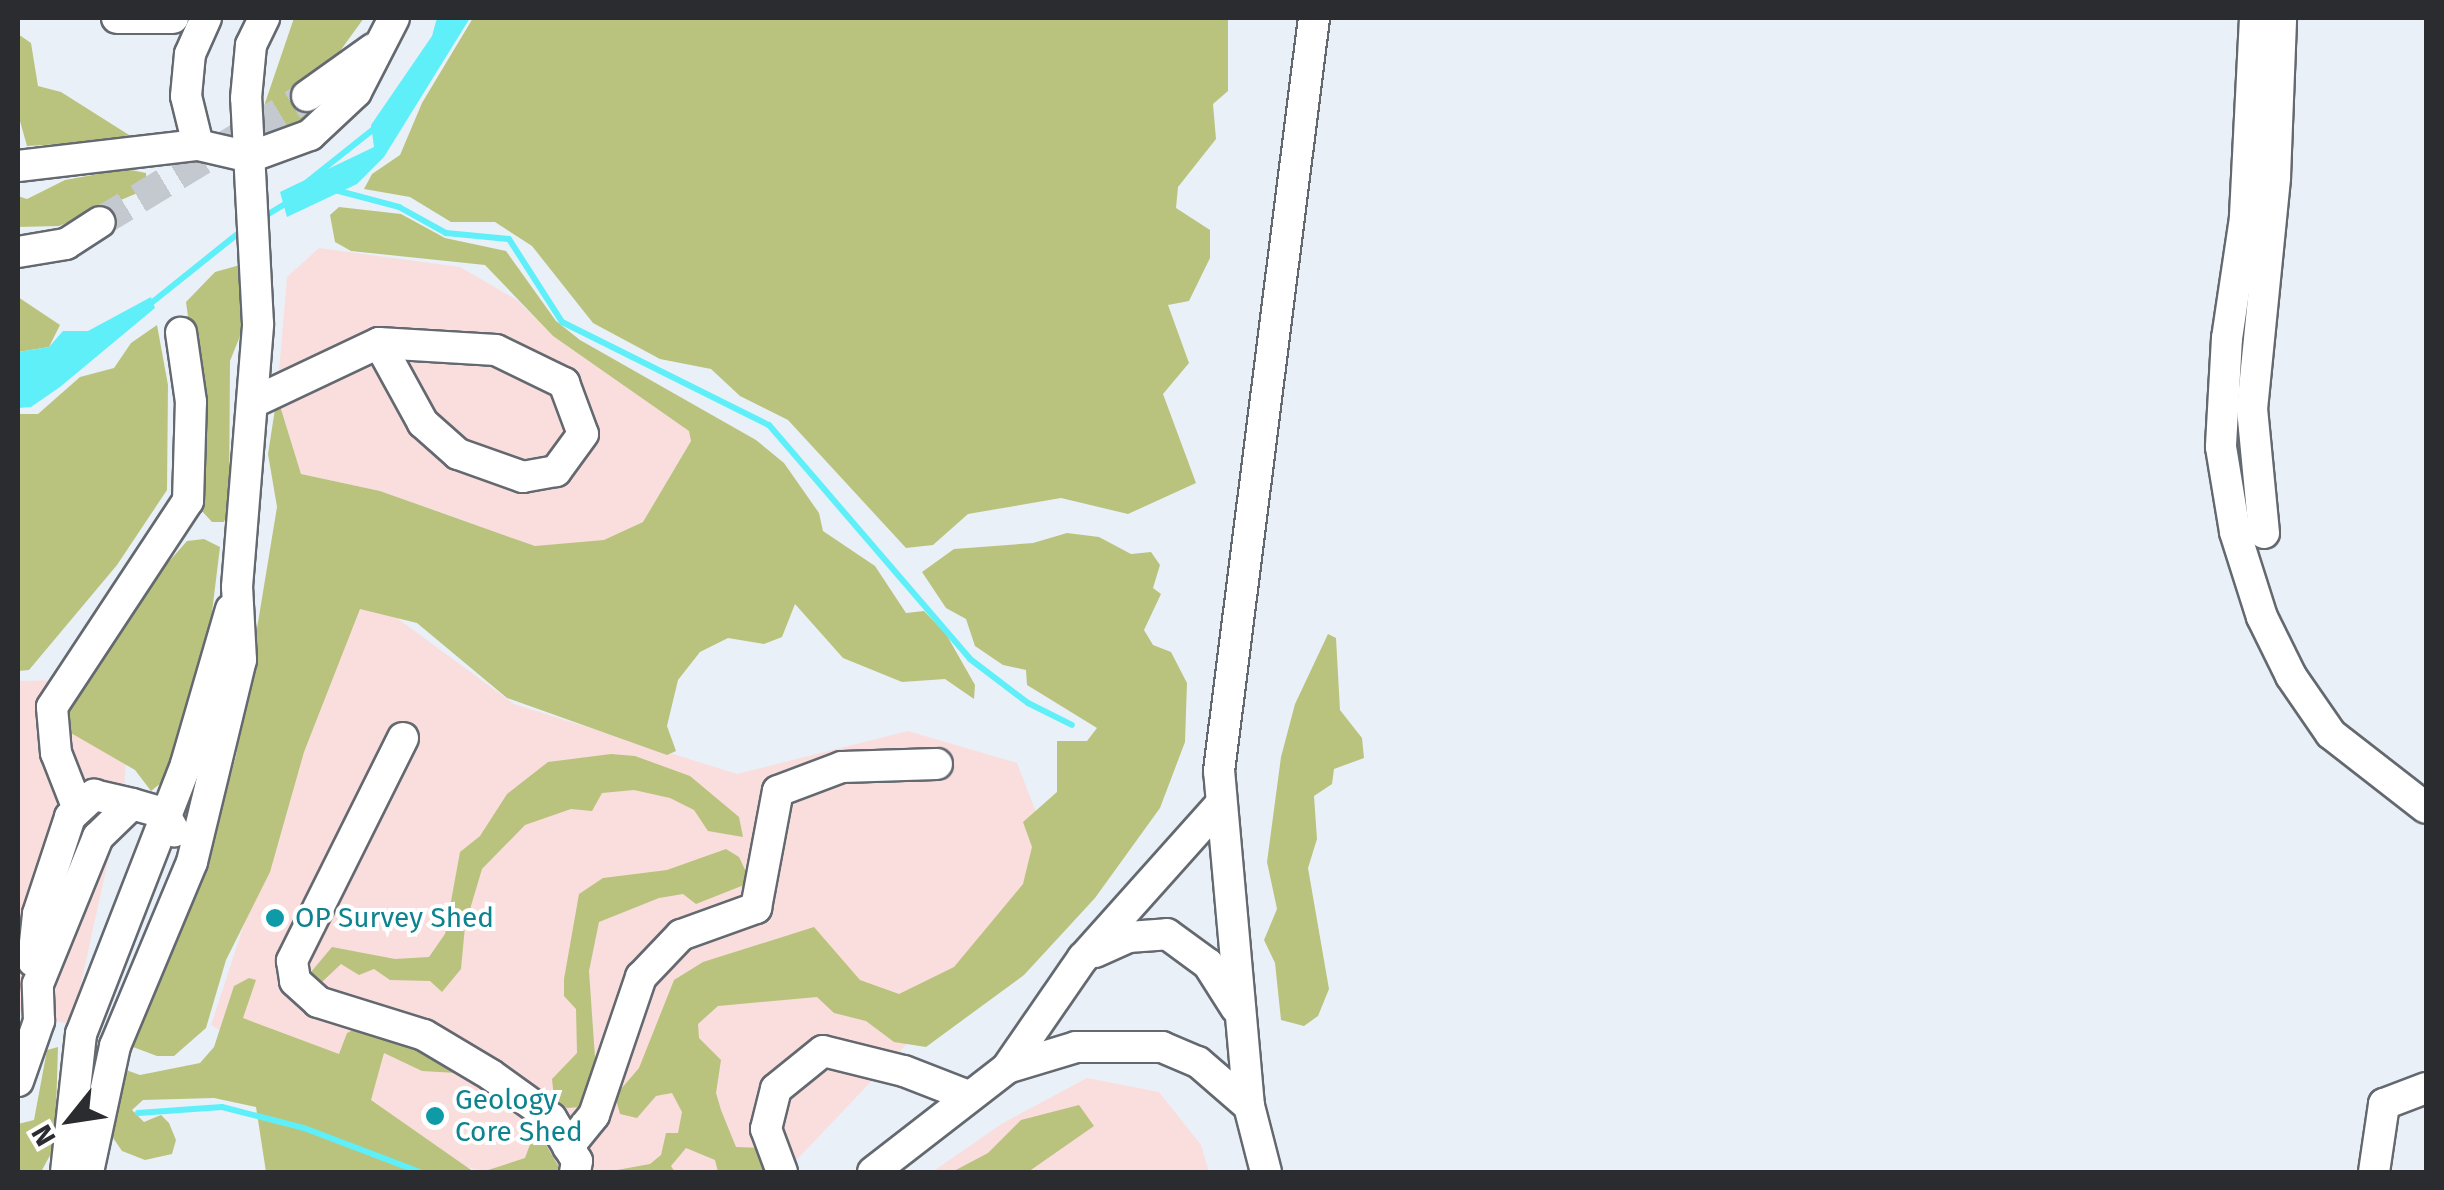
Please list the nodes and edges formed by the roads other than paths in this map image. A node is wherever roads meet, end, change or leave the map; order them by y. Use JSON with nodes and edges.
{"nodes":[{"id":1,"x":117,"y":18,"type":"edge"},
{"id":2,"x":173,"y":18,"type":"edge"},
{"id":3,"x":206,"y":18,"type":"edge"},
{"id":4,"x":264,"y":18,"type":"edge"},
{"id":5,"x":1314,"y":18,"type":"edge"},
{"id":6,"x":2255,"y":18,"type":"edge"},
{"id":7,"x":2281,"y":18,"type":"edge"},
{"id":8,"x":388,"y":29,"type":"edge"},
{"id":9,"x":308,"y":96,"type":"tunnel mouth"},
{"id":10,"x":198,"y":145,"type":"junction"},
{"id":11,"x":250,"y":157,"type":"junction"},
{"id":12,"x":18,"y":166,"type":"edge"},
{"id":13,"x":100,"y":222,"type":"tunnel mouth"},
{"id":14,"x":18,"y":252,"type":"edge"},
{"id":15,"x":181,"y":333,"type":"dead end"},
{"id":16,"x":378,"y":342,"type":"junction"},
{"id":17,"x":254,"y":402,"type":"junction"},
{"id":18,"x":2264,"y":533,"type":"dead end"},
{"id":19,"x":237,"y":588,"type":"junction"},
{"id":20,"x":403,"y":738,"type":"dead end"},
{"id":21,"x":937,"y":764,"type":"dead end"},
{"id":22,"x":132,"y":804,"type":"junction"},
{"id":23,"x":1218,"y":806,"type":"junction"},
{"id":24,"x":2426,"y":808,"type":"edge"},
{"id":25,"x":78,"y":810,"type":"junction"},
{"id":26,"x":164,"y":814,"type":"junction"},
{"id":27,"x":89,"y":854,"type":"junction"},
{"id":28,"x":192,"y":862,"type":"junction"},
{"id":29,"x":50,"y":872,"type":"junction"},
{"id":30,"x":1083,"y":958,"type":"junction"},
{"id":31,"x":38,"y":984,"type":"junction"},
{"id":32,"x":1239,"y":1013,"type":"junction"},
{"id":33,"x":28,"y":1018,"type":"edge"},
{"id":34,"x":81,"y":1034,"type":"junction"},
{"id":35,"x":115,"y":1046,"type":"junction"},
{"id":36,"x":1006,"y":1068,"type":"junction"},
{"id":37,"x":18,"y":1081,"type":"edge"},
{"id":38,"x":2426,"y":1088,"type":"edge"},
{"id":39,"x":968,"y":1096,"type":"junction"},
{"id":40,"x":1248,"y":1106,"type":"junction"},
{"id":41,"x":572,"y":1160,"type":"edge"},
{"id":42,"x":66,"y":1172,"type":"edge"},
{"id":43,"x":88,"y":1172,"type":"edge"},
{"id":44,"x":782,"y":1172,"type":"edge"},
{"id":45,"x":872,"y":1172,"type":"edge"},
{"id":46,"x":1266,"y":1172,"type":"edge"},
{"id":47,"x":2374,"y":1172,"type":"edge"}],
"edges":[{"from":1,"to":2,"type":"street"},
{"from":3,"to":10,"type":"street"},
{"from":4,"to":11,"type":"street"},
{"from":5,"to":23,"type":"street"},
{"from":6,"to":24,"type":"street"},
{"from":7,"to":18,"type":"street"},
{"from":8,"to":9,"type":"street"},
{"from":8,"to":11,"type":"street"},
{"from":10,"to":11,"type":"street"},
{"from":10,"to":12,"type":"street"},
{"from":11,"to":17,"type":"street"},
{"from":13,"to":14,"type":"street"},
{"from":15,"to":25,"type":"street"},
{"from":16,"to":16,"type":"street"},
{"from":16,"to":17,"type":"street"},
{"from":17,"to":19,"type":"street"},
{"from":19,"to":26,"type":"street"},
{"from":19,"to":28,"type":"street"},
{"from":20,"to":41,"type":"street"},
{"from":21,"to":41,"type":"street"},
{"from":22,"to":25,"type":"street"},
{"from":22,"to":26,"type":"street"},
{"from":22,"to":27,"type":"street"},
{"from":23,"to":30,"type":"street"},
{"from":23,"to":32,"type":"street"},
{"from":25,"to":29,"type":"street"},
{"from":26,"to":28,"type":"street"},
{"from":26,"to":34,"type":"street"},
{"from":27,"to":29,"type":"street"},
{"from":27,"to":31,"type":"street"},
{"from":28,"to":35,"type":"street"},
{"from":29,"to":31,"type":"street"},
{"from":30,"to":32,"type":"street"},
{"from":30,"to":36,"type":"street"},
{"from":31,"to":33,"type":"street"},
{"from":32,"to":40,"type":"street"},
{"from":33,"to":34,"type":"street"},
{"from":33,"to":37,"type":"street"},
{"from":34,"to":35,"type":"street"},
{"from":34,"to":42,"type":"street"},
{"from":35,"to":43,"type":"street"},
{"from":36,"to":39,"type":"street"},
{"from":36,"to":40,"type":"street"},
{"from":38,"to":47,"type":"street"},
{"from":39,"to":44,"type":"street"},
{"from":39,"to":45,"type":"street"},
{"from":40,"to":46,"type":"street"}]}
